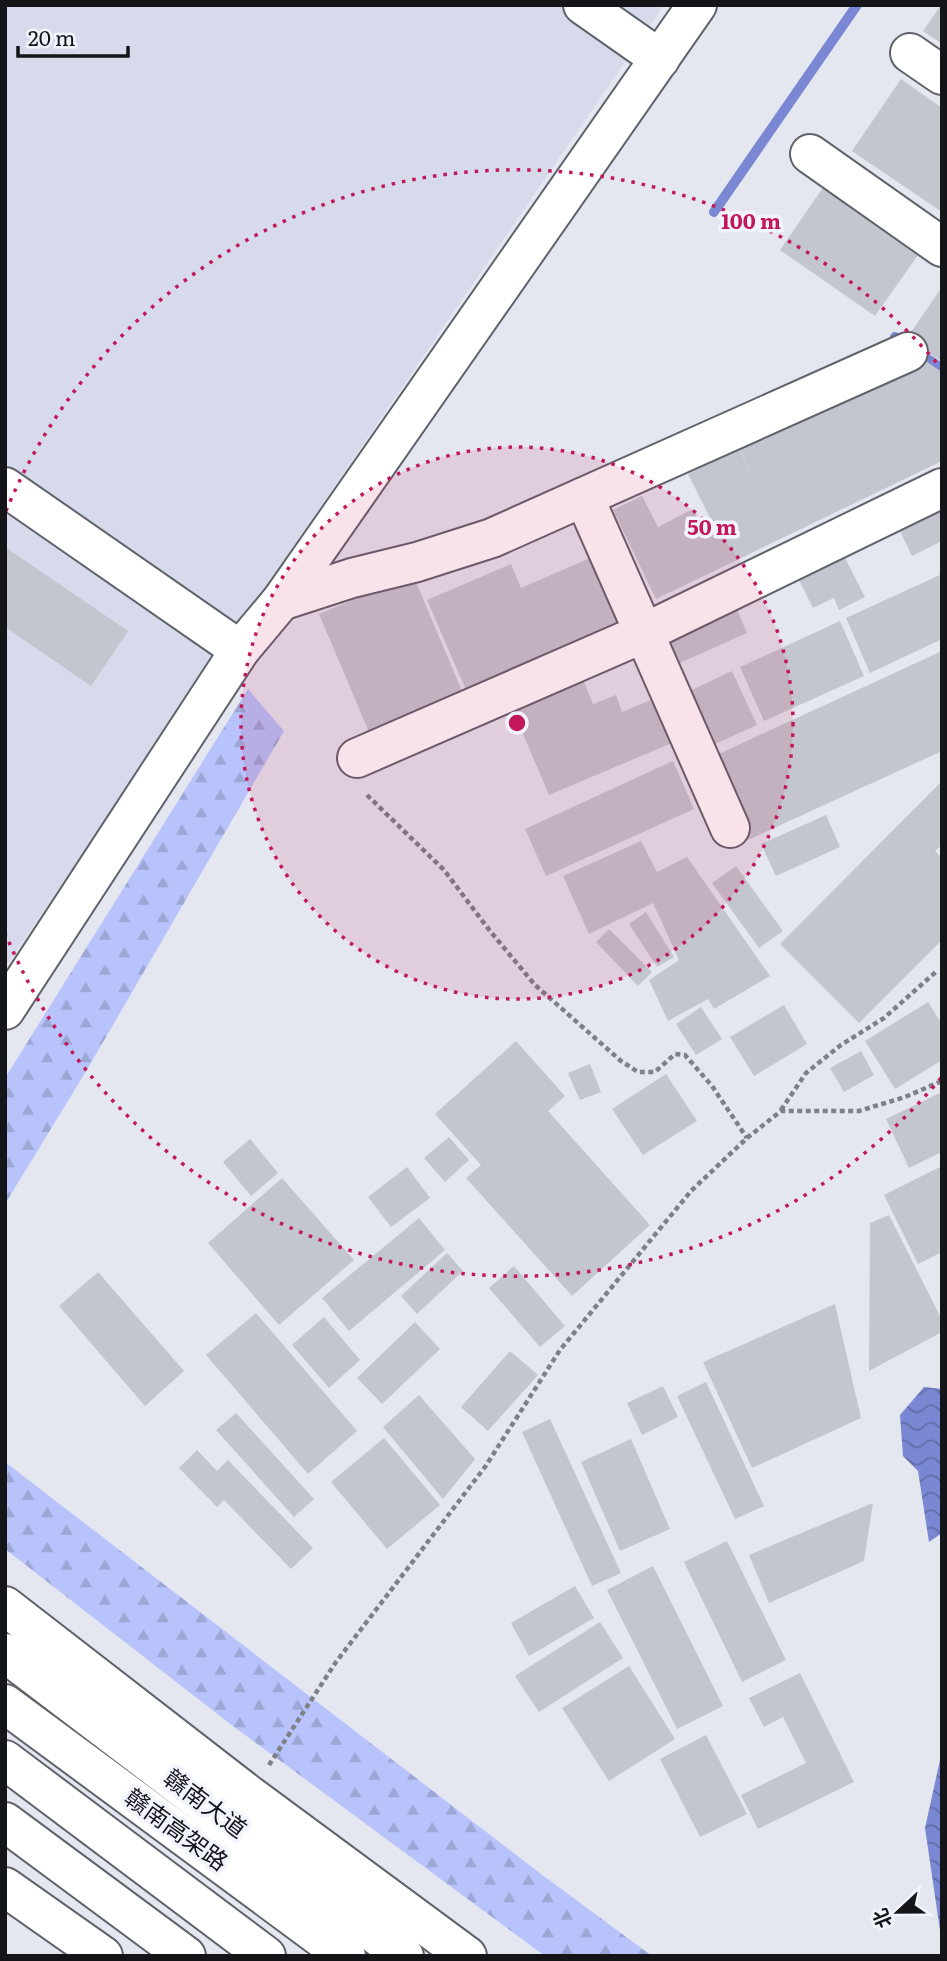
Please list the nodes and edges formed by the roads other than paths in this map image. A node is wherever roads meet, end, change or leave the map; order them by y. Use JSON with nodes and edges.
{"nodes":[{"id":1,"x":583,"y":5,"type":"edge"},
{"id":2,"x":697,"y":5,"type":"edge"},
{"id":3,"x":910,"y":53,"type":"dead end"},
{"id":4,"x":660,"y":59,"type":"junction"},
{"id":5,"x":942,"y":75,"type":"edge"},
{"id":6,"x":810,"y":154,"type":"dead end"},
{"id":7,"x":942,"y":247,"type":"edge"},
{"id":8,"x":908,"y":352,"type":"dead end"},
{"id":9,"x":5,"y":487,"type":"edge"},
{"id":10,"x":942,"y":488,"type":"edge"},
{"id":11,"x":584,"y":497,"type":"junction"},
{"id":12,"x":281,"y":601,"type":"junction"},
{"id":13,"x":644,"y":633,"type":"junction"},
{"id":14,"x":240,"y":650,"type":"junction"},
{"id":15,"x":357,"y":758,"type":"road end"},
{"id":16,"x":730,"y":828,"type":"dead end"},
{"id":17,"x":5,"y":1010,"type":"edge"},
{"id":18,"x":5,"y":1606,"type":"edge"},
{"id":19,"x":5,"y":1653,"type":"edge"},
{"id":20,"x":5,"y":1704,"type":"edge"},
{"id":21,"x":5,"y":1760,"type":"edge"},
{"id":22,"x":5,"y":1822,"type":"edge"},
{"id":23,"x":5,"y":1886,"type":"edge"},
{"id":24,"x":103,"y":1956,"type":"edge"},
{"id":25,"x":186,"y":1956,"type":"edge"},
{"id":26,"x":266,"y":1956,"type":"edge"},
{"id":27,"x":346,"y":1956,"type":"edge"},
{"id":28,"x":404,"y":1956,"type":"edge"},
{"id":29,"x":467,"y":1956,"type":"edge"}],
"edges":[{"from":1,"to":4,"type":"main road"},
{"from":2,"to":4,"type":"main road"},
{"from":3,"to":5,"type":"main road"},
{"from":4,"to":12,"type":"main road"},
{"from":6,"to":7,"type":"main road"},
{"from":8,"to":11,"type":"main road"},
{"from":9,"to":14,"type":"main road"},
{"from":10,"to":13,"type":"main road"},
{"from":11,"to":12,"type":"main road"},
{"from":11,"to":13,"type":"main road"},
{"from":12,"to":14,"type":"main road"},
{"from":13,"to":15,"type":"main road"},
{"from":13,"to":16,"type":"main road"},
{"from":14,"to":17,"type":"main road"},
{"from":18,"to":29,"type":"main road"},
{"from":19,"to":28,"type":"main road","name":"赣南大道"},
{"from":20,"to":27,"type":"main road","name":"赣南高架路"},
{"from":21,"to":26,"type":"main road","name":"赣南高架路"},
{"from":22,"to":25,"type":"main road"},
{"from":23,"to":24,"type":"main road"}]}
